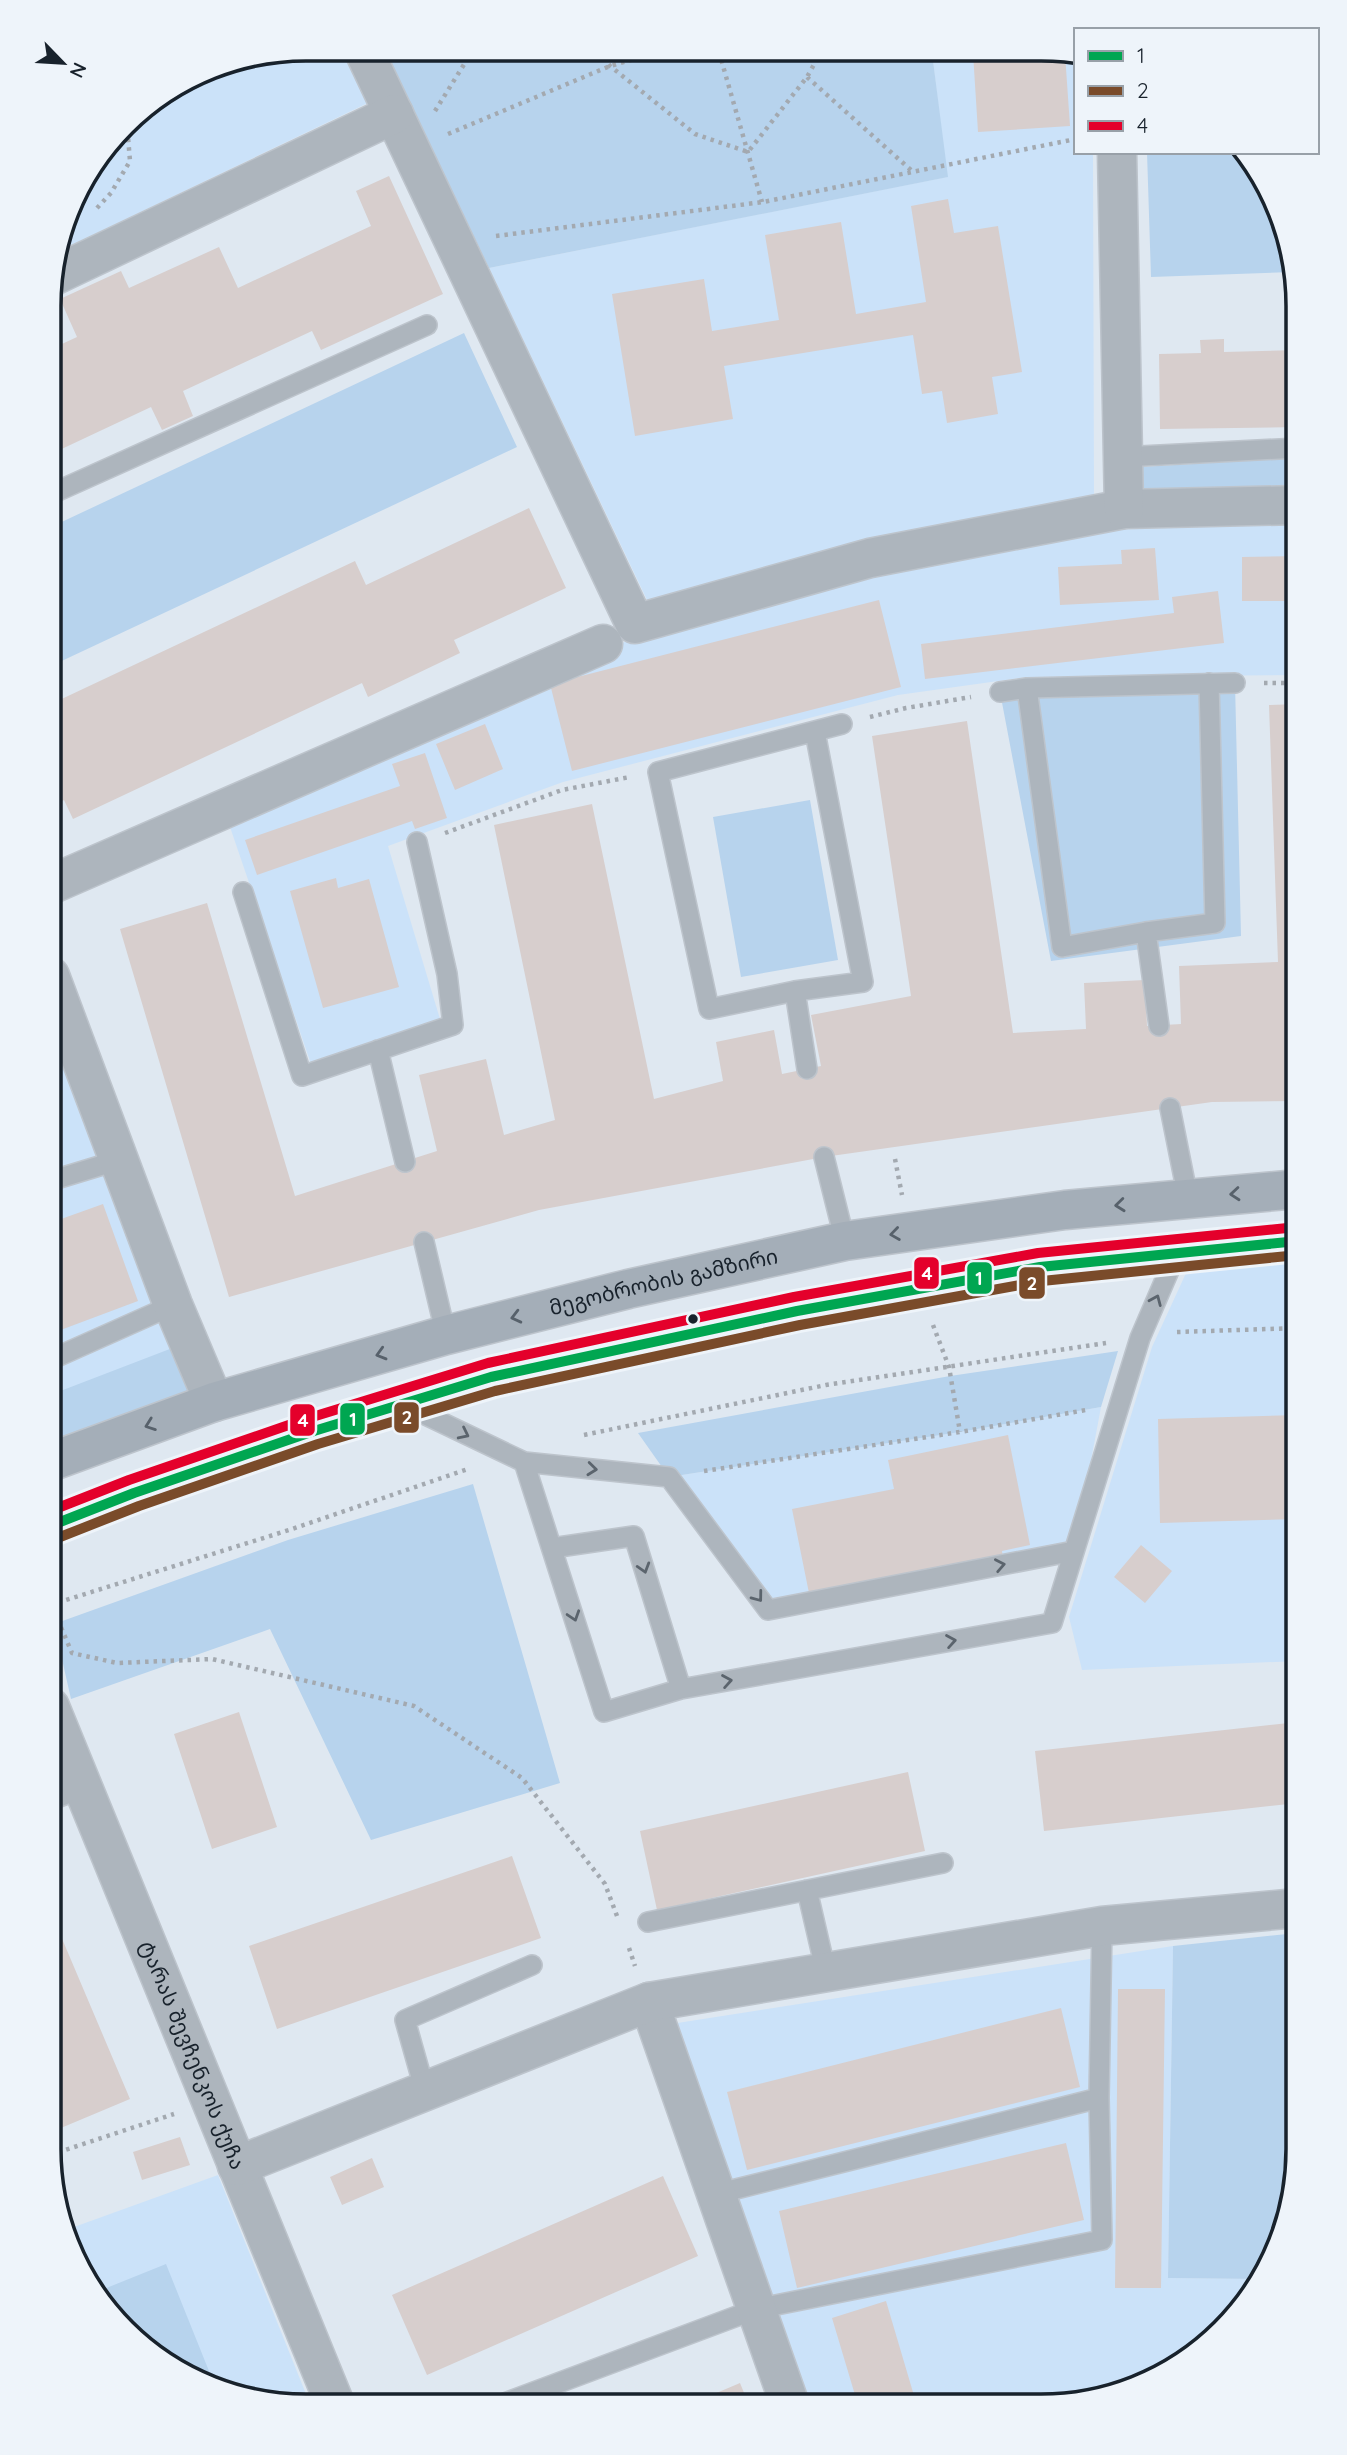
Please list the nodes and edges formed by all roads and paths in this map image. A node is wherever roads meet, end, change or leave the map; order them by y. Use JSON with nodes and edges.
{"nodes":[{"id":1,"x":722,"y":61,"type":"edge"},
{"id":2,"x":816,"y":61,"type":"edge"},
{"id":3,"x":369,"y":62,"type":"edge"},
{"id":4,"x":465,"y":62,"type":"edge"},
{"id":5,"x":606,"y":62,"type":"edge"},
{"id":6,"x":625,"y":62,"type":"edge"},
{"id":7,"x":610,"y":66,"type":"junction"},
{"id":8,"x":807,"y":76,"type":"junction"},
{"id":9,"x":394,"y":114,"type":"junction"},
{"id":10,"x":128,"y":139,"type":"edge"},
{"id":11,"x":1074,"y":139,"type":"edge"},
{"id":12,"x":411,"y":150,"type":"junction"},
{"id":13,"x":748,"y":152,"type":"junction"},
{"id":14,"x":1117,"y":154,"type":"edge"},
{"id":15,"x":913,"y":172,"type":"junction"},
{"id":16,"x":763,"y":202,"type":"junction"},
{"id":17,"x":95,"y":211,"type":"dead end"},
{"id":18,"x":454,"y":241,"type":"junction"},
{"id":19,"x":64,"y":271,"type":"edge"},
{"id":20,"x":427,"y":326,"type":"dead end"},
{"id":21,"x":1286,"y":449,"type":"edge"},
{"id":22,"x":1122,"y":457,"type":"junction"},
{"id":23,"x":61,"y":490,"type":"edge"},
{"id":24,"x":1286,"y":505,"type":"edge"},
{"id":25,"x":1124,"y":509,"type":"junction"},
{"id":26,"x":603,"y":644,"type":"dead end"},
{"id":27,"x":1235,"y":682,"type":"dead end"},
{"id":28,"x":1209,"y":683,"type":"junction"},
{"id":29,"x":1027,"y":688,"type":"junction"},
{"id":30,"x":1000,"y":692,"type":"joint"},
{"id":31,"x":842,"y":724,"type":"joint"},
{"id":32,"x":816,"y":732,"type":"junction"},
{"id":33,"x":658,"y":772,"type":"junction"},
{"id":34,"x":417,"y":842,"type":"joint"},
{"id":35,"x":61,"y":880,"type":"edge"},
{"id":36,"x":243,"y":892,"type":"dead end"},
{"id":37,"x":1146,"y":932,"type":"junction"},
{"id":38,"x":794,"y":991,"type":"junction"},
{"id":39,"x":1159,"y":1026,"type":"dead end"},
{"id":40,"x":61,"y":1039,"type":"edge"},
{"id":41,"x":378,"y":1050,"type":"junction"},
{"id":42,"x":807,"y":1069,"type":"dead end"},
{"id":43,"x":1170,"y":1108,"type":"dead end"},
{"id":44,"x":824,"y":1157,"type":"dead end"},
{"id":45,"x":119,"y":1160,"type":"junction"},
{"id":46,"x":405,"y":1162,"type":"dead end"},
{"id":47,"x":61,"y":1178,"type":"edge"},
{"id":48,"x":1286,"y":1190,"type":"edge"},
{"id":49,"x":1188,"y":1198,"type":"junction"},
{"id":50,"x":845,"y":1241,"type":"junction"},
{"id":51,"x":424,"y":1242,"type":"dead end"},
{"id":52,"x":1285,"y":1242,"type":"edge"},
{"id":53,"x":1177,"y":1252,"type":"junction"},
{"id":54,"x":173,"y":1305,"type":"junction"},
{"id":55,"x":1285,"y":1328,"type":"edge"},
{"id":56,"x":1175,"y":1332,"type":"dead end"},
{"id":57,"x":446,"y":1335,"type":"junction"},
{"id":58,"x":1140,"y":1338,"type":"junction"},
{"id":59,"x":61,"y":1355,"type":"edge"},
{"id":60,"x":950,"y":1376,"type":"dead end"},
{"id":61,"x":214,"y":1402,"type":"junction"},
{"id":62,"x":403,"y":1404,"type":"junction"},
{"id":63,"x":1119,"y":1405,"type":"junction"},
{"id":64,"x":961,"y":1433,"type":"junction"},
{"id":65,"x":573,"y":1438,"type":"dead end"},
{"id":66,"x":61,"y":1458,"type":"edge"},
{"id":67,"x":517,"y":1459,"type":"junction"},
{"id":68,"x":668,"y":1477,"type":"junction"},
{"id":69,"x":61,"y":1522,"type":"edge"},
{"id":70,"x":552,"y":1548,"type":"junction"},
{"id":71,"x":1074,"y":1551,"type":"junction"},
{"id":72,"x":61,"y":1602,"type":"edge"},
{"id":73,"x":61,"y":1628,"type":"edge"},
{"id":74,"x":681,"y":1689,"type":"junction"},
{"id":75,"x":61,"y":1767,"type":"edge"},
{"id":76,"x":66,"y":1794,"type":"edge"},
{"id":77,"x":943,"y":1863,"type":"dead end"},
{"id":78,"x":807,"y":1890,"type":"junction"},
{"id":79,"x":1285,"y":1909,"type":"edge"},
{"id":80,"x":618,"y":1920,"type":"dead end"},
{"id":81,"x":648,"y":1922,"type":"dead end"},
{"id":82,"x":1102,"y":1926,"type":"junction"},
{"id":83,"x":627,"y":1943,"type":"dead end"},
{"id":84,"x":532,"y":1965,"type":"dead end"},
{"id":85,"x":826,"y":1972,"type":"junction"},
{"id":86,"x":649,"y":2002,"type":"junction"},
{"id":87,"x":425,"y":2091,"type":"junction"},
{"id":88,"x":1099,"y":2098,"type":"junction"},
{"id":89,"x":211,"y":2102,"type":"junction"},
{"id":90,"x":61,"y":2151,"type":"edge"},
{"id":91,"x":237,"y":2166,"type":"junction"},
{"id":92,"x":716,"y":2194,"type":"junction"},
{"id":93,"x":756,"y":2309,"type":"junction"},
{"id":94,"x":331,"y":2394,"type":"edge"},
{"id":95,"x":529,"y":2394,"type":"edge"},
{"id":96,"x":786,"y":2394,"type":"edge"}],
"edges":[{"from":1,"to":13,"type":"path"},
{"from":2,"to":8,"type":"path"},
{"from":3,"to":9,"type":"street"},
{"from":4,"to":12,"type":"path"},
{"from":5,"to":7,"type":"path"},
{"from":6,"to":7,"type":"path"},
{"from":7,"to":12,"type":"path"},
{"from":7,"to":13,"type":"path"},
{"from":8,"to":13,"type":"path"},
{"from":8,"to":15,"type":"path"},
{"from":9,"to":12,"type":"street"},
{"from":9,"to":19,"type":"street"},
{"from":10,"to":17,"type":"path"},
{"from":11,"to":15,"type":"path"},
{"from":12,"to":18,"type":"street"},
{"from":13,"to":16,"type":"path"},
{"from":14,"to":22,"type":"street"},
{"from":15,"to":16,"type":"path"},
{"from":16,"to":18,"type":"path"},
{"from":18,"to":25,"type":"street"},
{"from":20,"to":23,"type":"lane"},
{"from":21,"to":22,"type":"lane"},
{"from":22,"to":25,"type":"street"},
{"from":24,"to":25,"type":"street"},
{"from":26,"to":35,"type":"street"},
{"from":27,"to":28,"type":"lane"},
{"from":28,"to":29,"type":"lane"},
{"from":28,"to":37,"type":"lane"},
{"from":29,"to":30,"type":"lane"},
{"from":29,"to":37,"type":"lane"},
{"from":30,"to":31,"type":"path"},
{"from":31,"to":32,"type":"lane"},
{"from":32,"to":33,"type":"lane"},
{"from":32,"to":38,"type":"lane"},
{"from":33,"to":34,"type":"path"},
{"from":33,"to":38,"type":"lane"},
{"from":34,"to":41,"type":"lane"},
{"from":36,"to":41,"type":"lane"},
{"from":37,"to":39,"type":"lane"},
{"from":38,"to":42,"type":"lane"},
{"from":40,"to":45,"type":"street"},
{"from":41,"to":46,"type":"lane"},
{"from":43,"to":49,"type":"lane"},
{"from":44,"to":50,"type":"lane"},
{"from":45,"to":47,"type":"lane"},
{"from":45,"to":54,"type":"street"},
{"from":48,"to":49,"type":"main road","name":"მეგობრობის გამზირი","one_way":true},
{"from":49,"to":50,"type":"main road","name":"მეგობრობის გამზირი","one_way":true},
{"from":50,"to":57,"type":"main road","name":"მეგობრობის გამზირი","one_way":true},
{"from":51,"to":57,"type":"lane"},
{"from":52,"to":53,"type":"main road"},
{"from":58,"to":53,"type":"lane","one_way":true},
{"from":53,"to":62,"type":"main road"},
{"from":54,"to":59,"type":"lane"},
{"from":54,"to":61,"type":"street"},
{"from":55,"to":56,"type":"path"},
{"from":57,"to":61,"type":"main road","name":"მეგობრობის გამზირი","one_way":true},
{"from":58,"to":63,"type":"lane"},
{"from":58,"to":65,"type":"path"},
{"from":60,"to":64,"type":"path"},
{"from":61,"to":66,"type":"main road","name":"მეგობრობის გამზირი","one_way":true},
{"from":62,"to":67,"type":"lane","one_way":true},
{"from":62,"to":69,"type":"main road"},
{"from":63,"to":64,"type":"path"},
{"from":63,"to":71,"type":"lane"},
{"from":64,"to":68,"type":"path"},
{"from":67,"to":68,"type":"lane","one_way":true},
{"from":67,"to":70,"type":"lane"},
{"from":67,"to":72,"type":"path"},
{"from":68,"to":71,"type":"lane","one_way":true},
{"from":70,"to":74,"type":"lane","one_way":true},
{"from":70,"to":74,"type":"lane","one_way":true},
{"from":74,"to":71,"type":"lane","one_way":true},
{"from":73,"to":80,"type":"path"},
{"from":75,"to":76,"type":"street","name":"ტარას შევჩენკოს ქუჩა"},
{"from":76,"to":89,"type":"street","name":"ტარას შევჩენკოს ქუჩა"},
{"from":77,"to":78,"type":"lane"},
{"from":78,"to":81,"type":"lane"},
{"from":78,"to":85,"type":"lane"},
{"from":79,"to":82,"type":"street"},
{"from":82,"to":85,"type":"street"},
{"from":82,"to":88,"type":"lane"},
{"from":83,"to":86,"type":"path"},
{"from":84,"to":87,"type":"lane"},
{"from":85,"to":86,"type":"street"},
{"from":86,"to":87,"type":"street"},
{"from":86,"to":92,"type":"street"},
{"from":87,"to":91,"type":"street"},
{"from":88,"to":92,"type":"lane"},
{"from":88,"to":93,"type":"lane"},
{"from":89,"to":90,"type":"path"},
{"from":89,"to":91,"type":"street","name":"ტარას შევჩენკოს ქუჩა"},
{"from":91,"to":94,"type":"street","name":"ტარას შევჩენკოს ქუჩა"},
{"from":92,"to":93,"type":"street"},
{"from":93,"to":95,"type":"lane"},
{"from":93,"to":96,"type":"street"}]}
